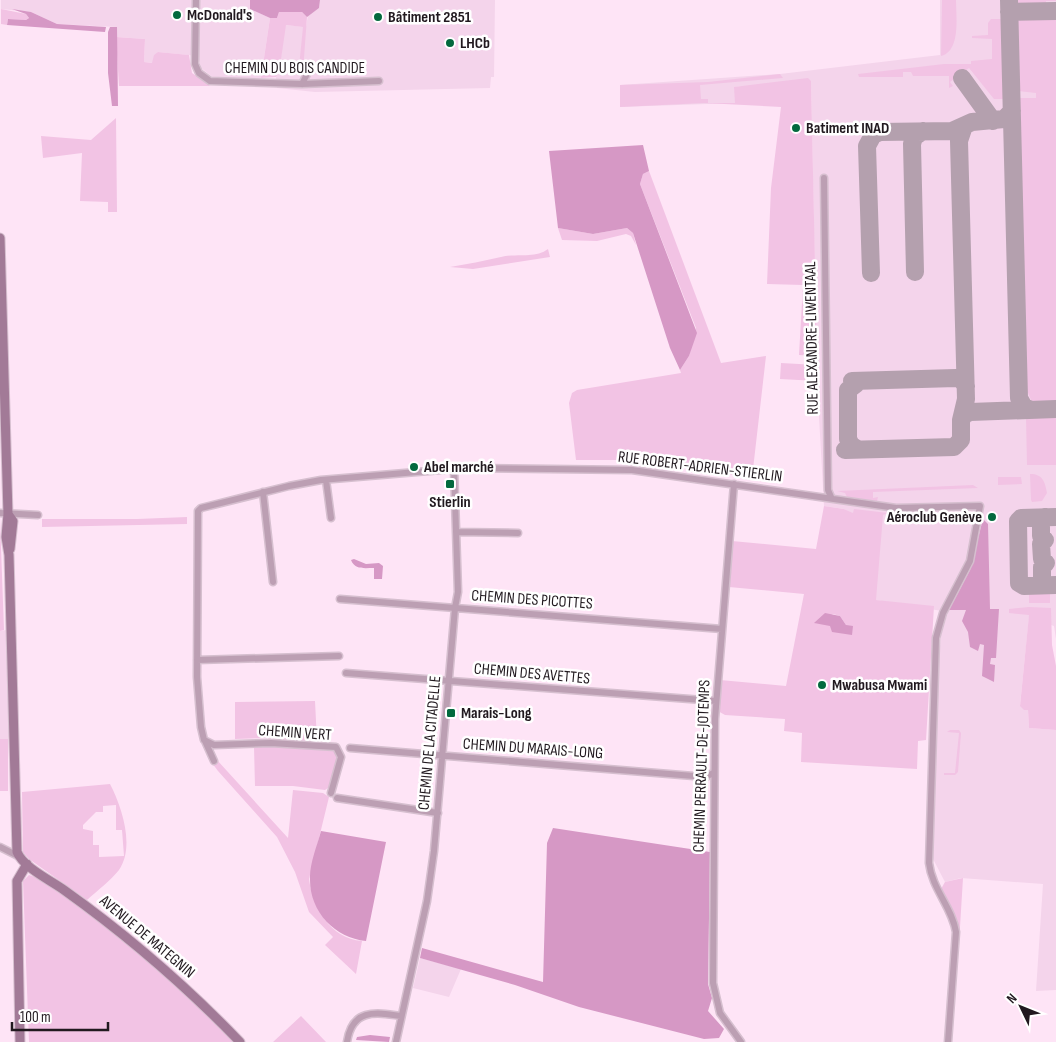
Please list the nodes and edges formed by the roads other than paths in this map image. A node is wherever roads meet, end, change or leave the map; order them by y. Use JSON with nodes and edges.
{"nodes":[{"id":1,"x":196,"y":0,"type":"edge"},
{"id":2,"x":308,"y":72,"type":"dead end"},
{"id":3,"x":379,"y":80,"type":"dead end"},
{"id":4,"x":302,"y":84,"type":"junction"},
{"id":5,"x":824,"y":178,"type":"dead end"},
{"id":6,"x":0,"y":238,"type":"edge"},
{"id":7,"x":454,"y":468,"type":"junction"},
{"id":8,"x":326,"y":480,"type":"junction"},
{"id":9,"x":734,"y":484,"type":"junction"},
{"id":10,"x":263,"y":492,"type":"junction"},
{"id":11,"x":831,"y":497,"type":"junction"},
{"id":12,"x":4,"y":514,"type":"edge"},
{"id":13,"x":38,"y":515,"type":"dead end"},
{"id":14,"x":331,"y":518,"type":"dead end"},
{"id":15,"x":456,"y":532,"type":"junction"},
{"id":16,"x":518,"y":534,"type":"dead end"},
{"id":17,"x":273,"y":582,"type":"dead end"},
{"id":18,"x":340,"y":599,"type":"dead end"},
{"id":19,"x":455,"y":608,"type":"junction"},
{"id":20,"x":722,"y":629,"type":"junction"},
{"id":21,"x":339,"y":656,"type":"dead end"},
{"id":22,"x":197,"y":660,"type":"junction"},
{"id":23,"x":346,"y":673,"type":"dead end"},
{"id":24,"x":449,"y":681,"type":"junction"},
{"id":25,"x":716,"y":701,"type":"junction"},
{"id":26,"x":205,"y":741,"type":"junction"},
{"id":27,"x":350,"y":748,"type":"dead end"},
{"id":28,"x":442,"y":757,"type":"junction"},
{"id":29,"x":214,"y":761,"type":"dead end"},
{"id":30,"x":713,"y":773,"type":"junction"},
{"id":31,"x":331,"y":793,"type":"dead end"},
{"id":32,"x":336,"y":798,"type":"dead end"},
{"id":33,"x":438,"y":813,"type":"junction"},
{"id":34,"x":0,"y":847,"type":"edge"},
{"id":35,"x":18,"y":856,"type":"junction"},
{"id":36,"x":27,"y":864,"type":"junction"},
{"id":37,"x":401,"y":1016,"type":"junction"},
{"id":38,"x":20,"y":1042,"type":"edge"},
{"id":39,"x":240,"y":1042,"type":"edge"},
{"id":40,"x":347,"y":1042,"type":"edge"},
{"id":41,"x":396,"y":1042,"type":"edge"},
{"id":42,"x":740,"y":1042,"type":"edge"},
{"id":43,"x":948,"y":1042,"type":"edge"}],
"edges":[{"from":1,"to":4,"type":"street","name":"CHEMIN DU BOIS CANDIDE"},
{"from":2,"to":4,"type":"street"},
{"from":3,"to":4,"type":"street","name":"CHEMIN DU BOIS CANDIDE"},
{"from":5,"to":11,"type":"street","name":"RUE ALEXANDRE-LIWENTAAL"},
{"from":6,"to":12,"type":"main road"},
{"from":7,"to":8,"type":"street","name":"RUE ROBERT-ADRIEN-STIERLIN"},
{"from":7,"to":9,"type":"street","name":"RUE ROBERT-ADRIEN-STIERLIN"},
{"from":7,"to":15,"type":"street","name":"CHEMIN DE LA CITADELLE"},
{"from":8,"to":10,"type":"street","name":"RUE ROBERT-ADRIEN-STIERLIN"},
{"from":8,"to":14,"type":"street"},
{"from":9,"to":11,"type":"street","name":"RUE ROBERT-ADRIEN-STIERLIN"},
{"from":9,"to":20,"type":"street","name":"CHEMIN PERRAULT-DE-JOTEMPS"},
{"from":10,"to":17,"type":"street"},
{"from":10,"to":22,"type":"street","name":"RUE ROBERT-ADRIEN-STIERLIN"},
{"from":11,"to":43,"type":"street","name":"RUE ROBERT-ADRIEN-STIERLIN"},
{"from":12,"to":13,"type":"street"},
{"from":12,"to":35,"type":"main road"},
{"from":15,"to":16,"type":"street"},
{"from":15,"to":19,"type":"street","name":"CHEMIN DE LA CITADELLE"},
{"from":18,"to":19,"type":"street","name":"CHEMIN DES PICOTTES"},
{"from":19,"to":20,"type":"street","name":"CHEMIN DES PICOTTES"},
{"from":19,"to":24,"type":"street","name":"CHEMIN DE LA CITADELLE"},
{"from":20,"to":25,"type":"street","name":"CHEMIN PERRAULT-DE-JOTEMPS"},
{"from":21,"to":22,"type":"street"},
{"from":22,"to":26,"type":"street"},
{"from":23,"to":24,"type":"street","name":"CHEMIN DES AVETTES"},
{"from":24,"to":25,"type":"street","name":"CHEMIN DES AVETTES"},
{"from":24,"to":28,"type":"street","name":"CHEMIN DE LA CITADELLE"},
{"from":25,"to":30,"type":"street","name":"CHEMIN PERRAULT-DE-JOTEMPS"},
{"from":26,"to":29,"type":"street"},
{"from":26,"to":31,"type":"street","name":"CHEMIN VERT"},
{"from":27,"to":28,"type":"street","name":"CHEMIN DU MARAIS-LONG"},
{"from":28,"to":30,"type":"street","name":"CHEMIN DU MARAIS-LONG"},
{"from":28,"to":33,"type":"street","name":"CHEMIN DE LA CITADELLE"},
{"from":30,"to":42,"type":"street","name":"CHEMIN PERRAULT-DE-JOTEMPS"},
{"from":32,"to":33,"type":"street"},
{"from":33,"to":37,"type":"street","name":"CHEMIN DE LA CITADELLE"},
{"from":34,"to":35,"type":"street"},
{"from":35,"to":36,"type":"main road","name":"AVENUE DE MATEGNIN"},
{"from":36,"to":38,"type":"main road"},
{"from":36,"to":39,"type":"main road","name":"AVENUE DE MATEGNIN"},
{"from":37,"to":40,"type":"street"},
{"from":37,"to":41,"type":"street","name":"CHEMIN DE LA CITADELLE"}]}
